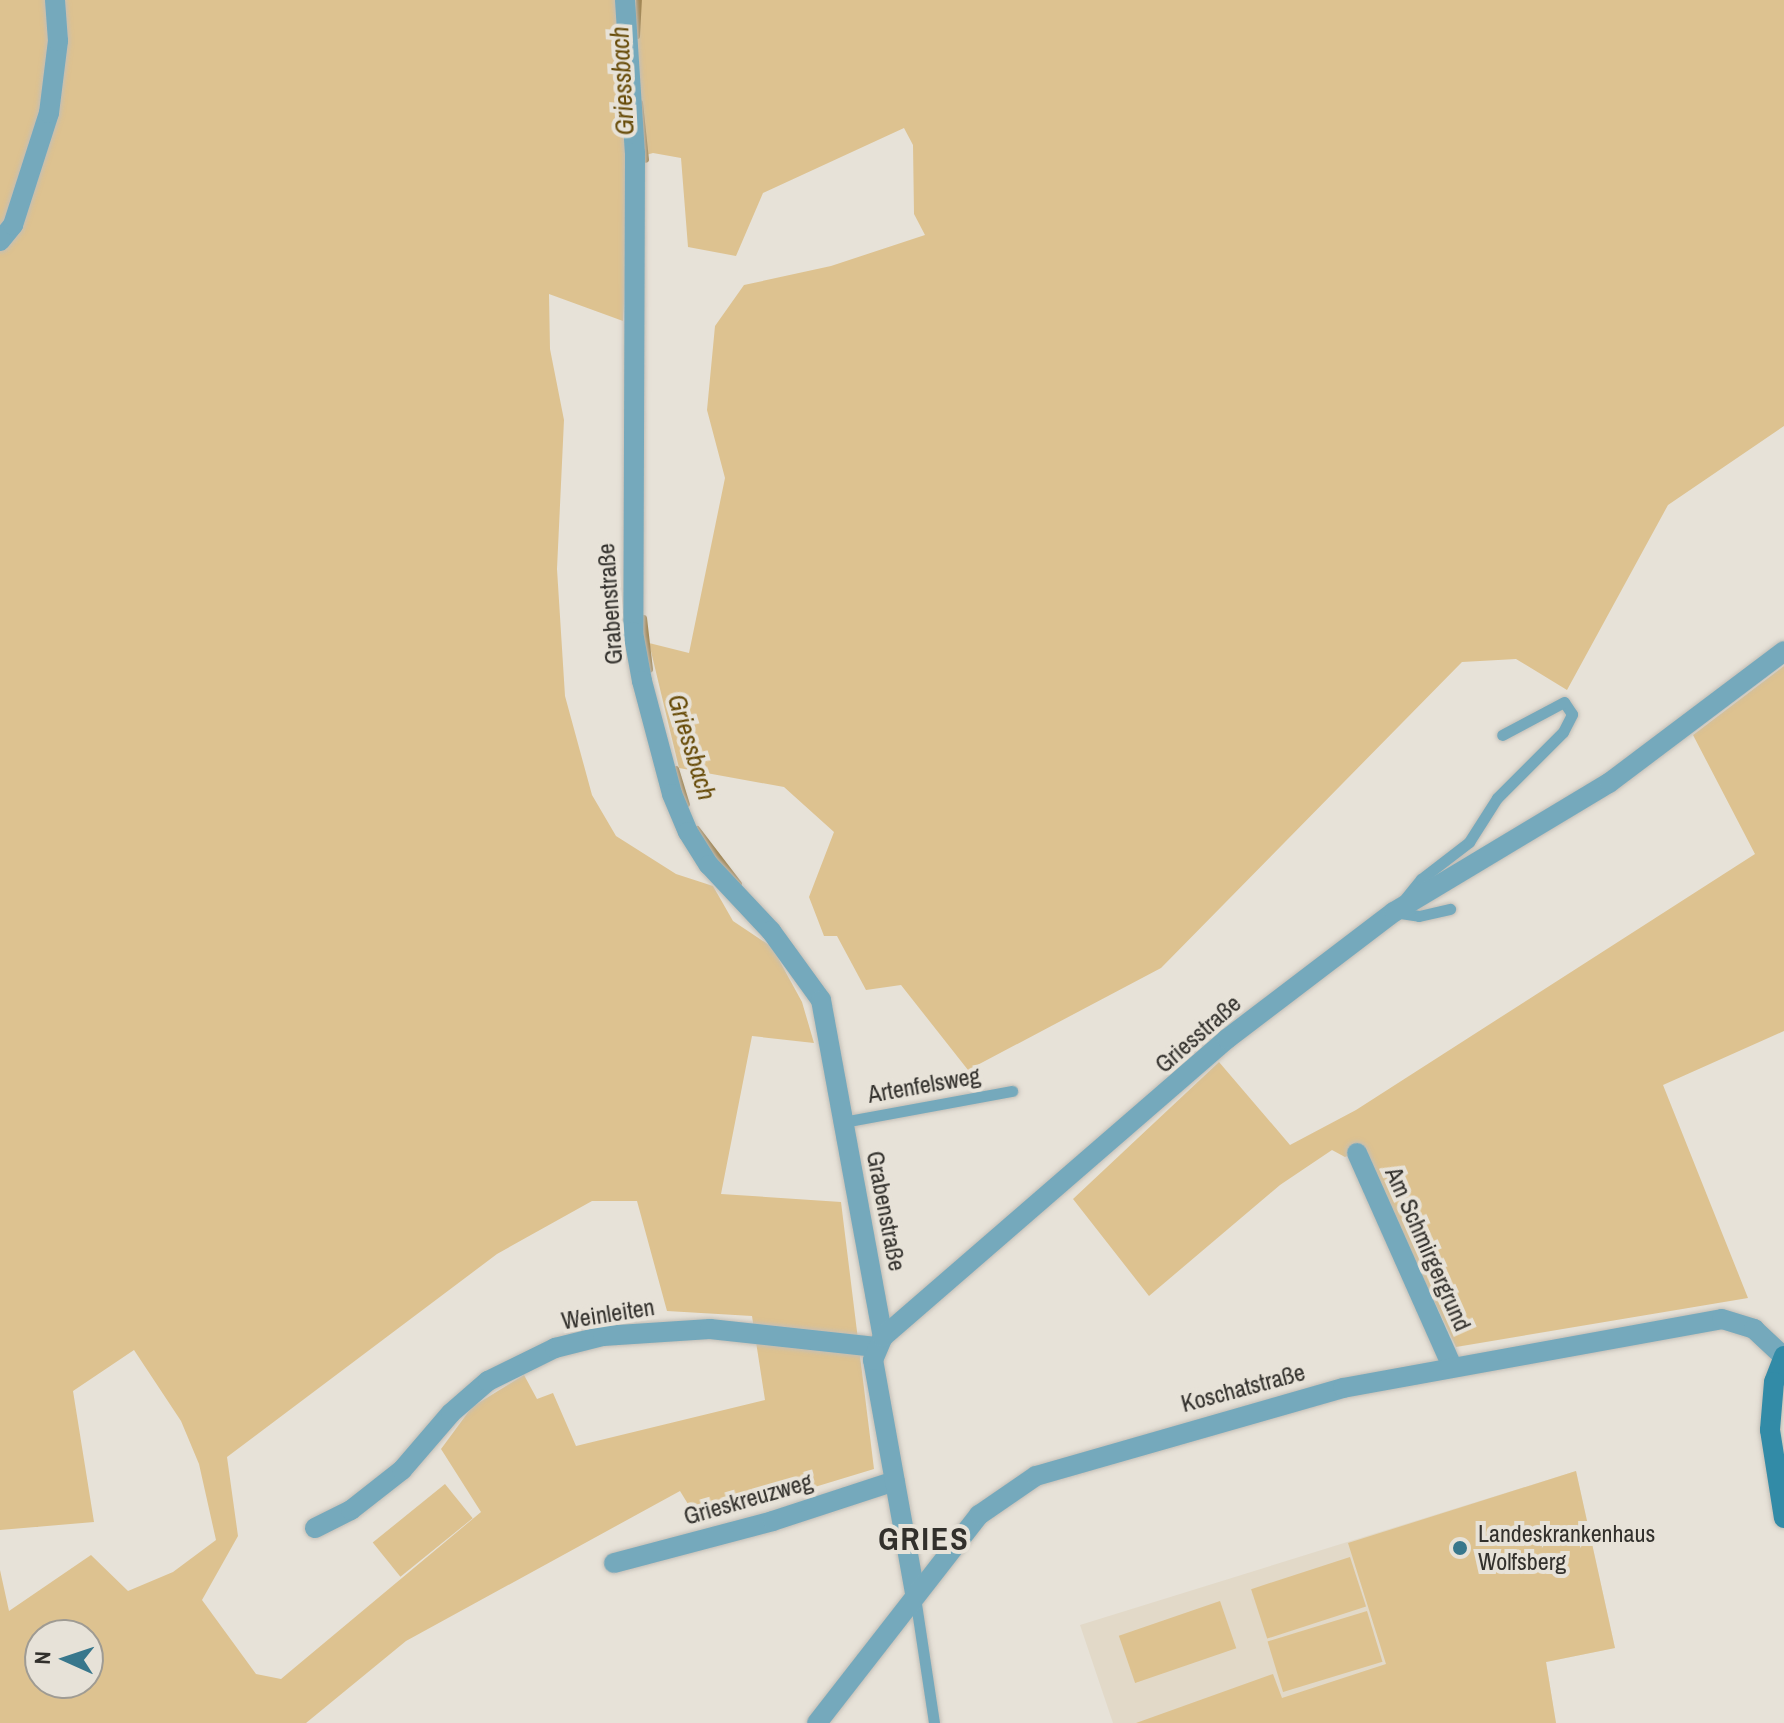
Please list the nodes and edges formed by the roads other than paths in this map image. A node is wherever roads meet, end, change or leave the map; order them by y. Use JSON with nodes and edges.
{"nodes":[{"id":1,"x":55,"y":0,"type":"edge"},
{"id":2,"x":625,"y":0,"type":"edge"},
{"id":3,"x":0,"y":241,"type":"edge"},
{"id":4,"x":1784,"y":651,"type":"edge"},
{"id":5,"x":1502,"y":735,"type":"dead end"},
{"id":6,"x":1450,"y":909,"type":"dead end"},
{"id":7,"x":1394,"y":912,"type":"junction"},
{"id":8,"x":1012,"y":1091,"type":"dead end"},
{"id":9,"x":843,"y":1122,"type":"junction"},
{"id":10,"x":1357,"y":1153,"type":"dead end"},
{"id":11,"x":880,"y":1342,"type":"junction"},
{"id":12,"x":1784,"y":1356,"type":"edge"},
{"id":13,"x":1452,"y":1366,"type":"junction"},
{"id":14,"x":895,"y":1481,"type":"junction"},
{"id":15,"x":1784,"y":1518,"type":"edge"},
{"id":16,"x":315,"y":1528,"type":"dead end"},
{"id":17,"x":614,"y":1563,"type":"dead end"},
{"id":18,"x":915,"y":1593,"type":"junction"},
{"id":19,"x":817,"y":1723,"type":"edge"},
{"id":20,"x":934,"y":1723,"type":"edge"}],
"edges":[{"from":1,"to":3,"type":"street"},
{"from":2,"to":9,"type":"street","name":"Grabenstraße"},
{"from":4,"to":7,"type":"street","name":"Griesstraße"},
{"from":5,"to":7,"type":"lane"},
{"from":6,"to":7,"type":"lane"},
{"from":7,"to":11,"type":"street","name":"Griesstraße"},
{"from":8,"to":9,"type":"lane","name":"Artenfelsweg"},
{"from":9,"to":11,"type":"street","name":"Grabenstraße"},
{"from":10,"to":13,"type":"street","name":"Am Schmirgergrund"},
{"from":11,"to":14,"type":"street"},
{"from":11,"to":16,"type":"street","name":"Weinleiten"},
{"from":12,"to":13,"type":"street","name":"Koschatstraße"},
{"from":12,"to":15,"type":"street"},
{"from":13,"to":18,"type":"street","name":"Koschatstraße"},
{"from":14,"to":17,"type":"street","name":"Grieskreuzweg"},
{"from":14,"to":18,"type":"street"},
{"from":18,"to":19,"type":"street","name":"Koschatstraße"},
{"from":18,"to":20,"type":"lane"}]}
